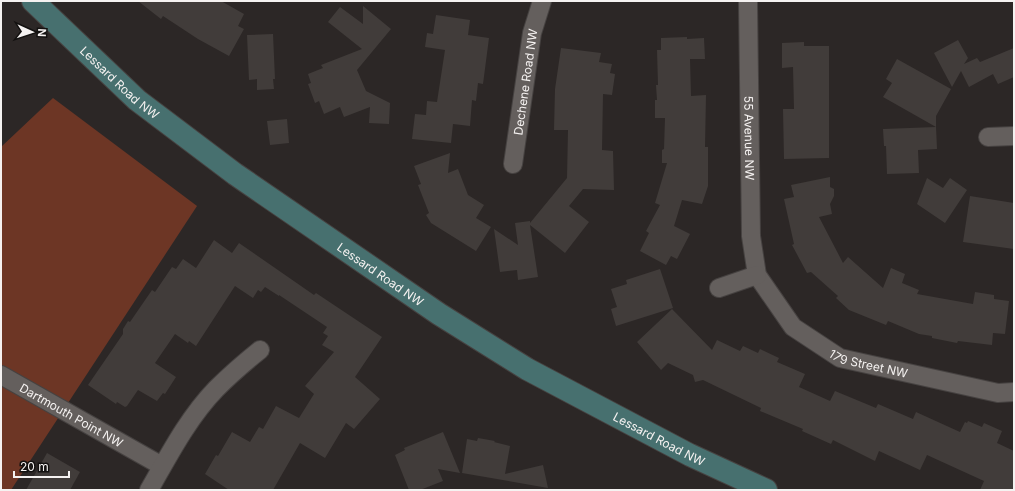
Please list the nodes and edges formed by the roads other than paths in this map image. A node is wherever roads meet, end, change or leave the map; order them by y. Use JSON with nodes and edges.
{"nodes":[{"id":1,"x":33,"y":1,"type":"edge"},
{"id":2,"x":542,"y":1,"type":"edge"},
{"id":3,"x":748,"y":1,"type":"edge"},
{"id":4,"x":1014,"y":136,"type":"edge"},
{"id":5,"x":988,"y":137,"type":"dead end"},
{"id":6,"x":513,"y":164,"type":"dead end"},
{"id":7,"x":757,"y":275,"type":"junction"},
{"id":8,"x":718,"y":288,"type":"dead end"},
{"id":9,"x":260,"y":350,"type":"dead end"},
{"id":10,"x":1,"y":375,"type":"edge"},
{"id":11,"x":1014,"y":392,"type":"edge"},
{"id":12,"x":162,"y":466,"type":"junction"},
{"id":13,"x":149,"y":490,"type":"edge"},
{"id":14,"x":766,"y":490,"type":"edge"}],
"edges":[{"from":1,"to":14,"type":"main road","name":"Lessard Road NW"},
{"from":2,"to":6,"type":"street","name":"Dechene Road NW"},
{"from":3,"to":7,"type":"street","name":"55 Avenue NW"},
{"from":4,"to":5,"type":"street"},
{"from":7,"to":8,"type":"street"},
{"from":7,"to":11,"type":"street","name":"179 Street NW"},
{"from":9,"to":12,"type":"street"},
{"from":10,"to":12,"type":"street","name":"Dartmouth Point NW"},
{"from":12,"to":13,"type":"street"}]}
